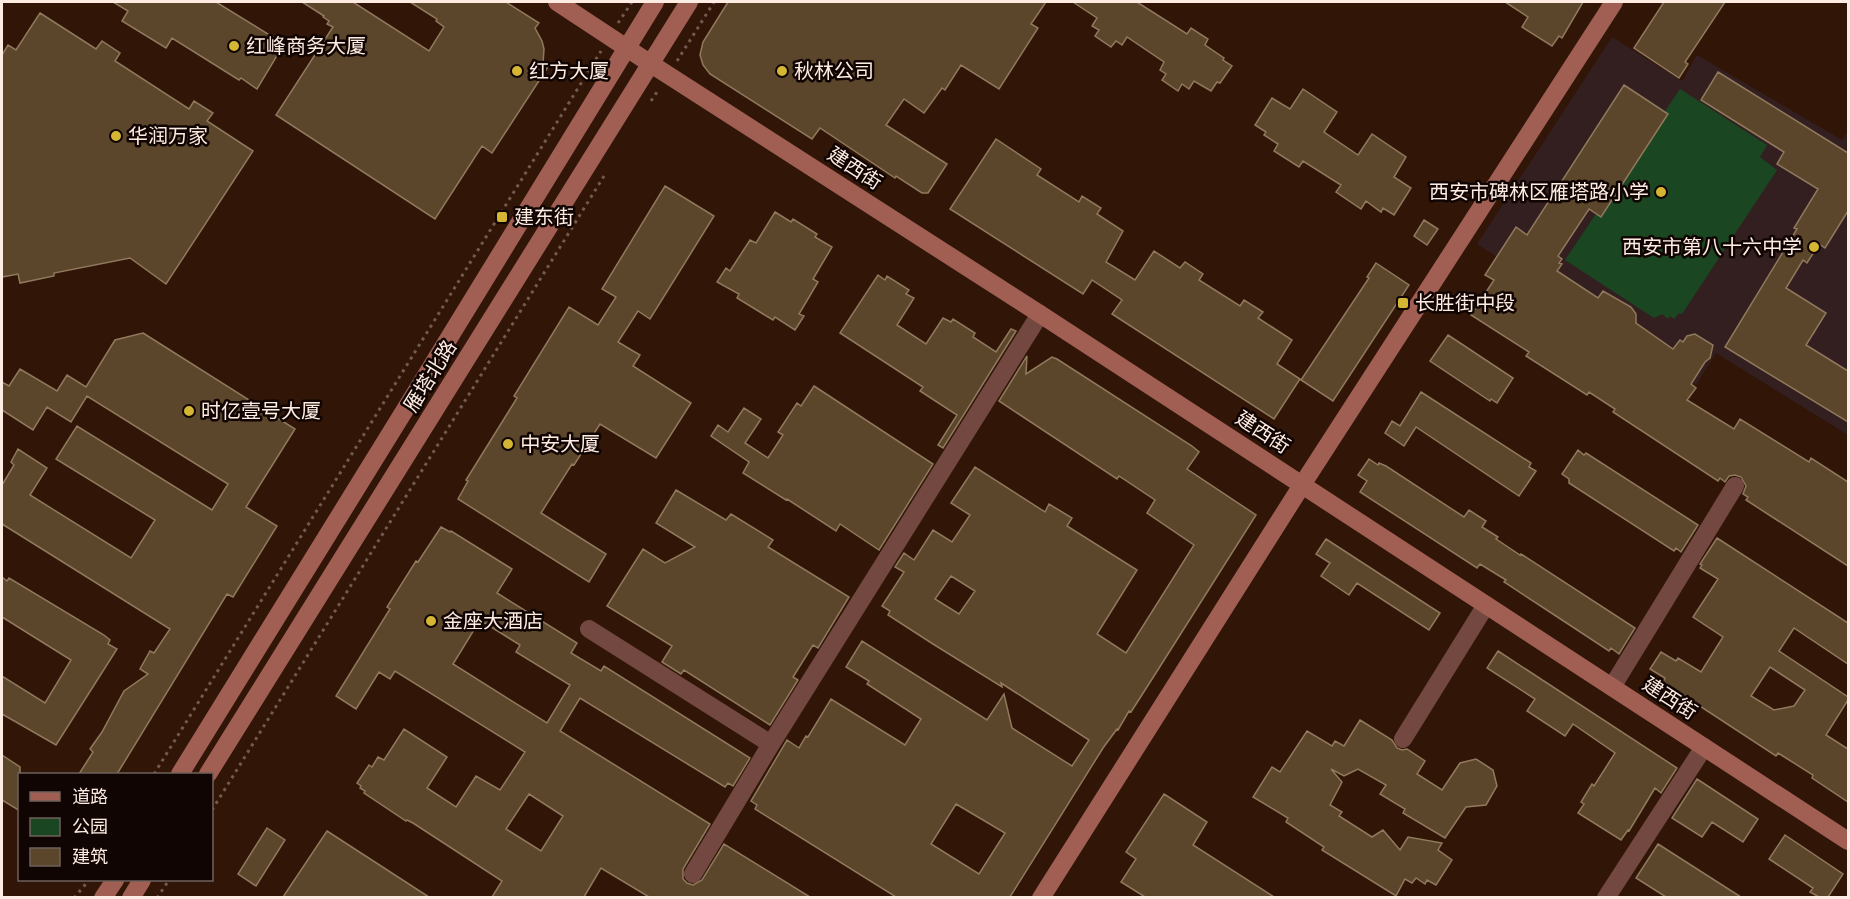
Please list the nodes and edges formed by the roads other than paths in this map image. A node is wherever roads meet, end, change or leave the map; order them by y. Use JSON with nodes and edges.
{"nodes":[{"id":1,"x":557,"y":2,"type":"edge"},
{"id":2,"x":655,"y":2,"type":"edge"},
{"id":3,"x":689,"y":2,"type":"edge"},
{"id":4,"x":1614,"y":2,"type":"edge"},
{"id":5,"x":626,"y":48,"type":"junction"},
{"id":6,"x":651,"y":64,"type":"junction"},
{"id":7,"x":1040,"y":314,"type":"junction"},
{"id":8,"x":1302,"y":485,"type":"junction"},
{"id":9,"x":1736,"y":486,"type":"dead end"},
{"id":10,"x":1486,"y":605,"type":"junction"},
{"id":11,"x":589,"y":629,"type":"dead end"},
{"id":12,"x":1612,"y":687,"type":"junction"},
{"id":13,"x":1403,"y":739,"type":"dead end"},
{"id":14,"x":771,"y":744,"type":"junction"},
{"id":15,"x":1704,"y":747,"type":"junction"},
{"id":16,"x":181,"y":773,"type":"edge"},
{"id":17,"x":209,"y":773,"type":"edge"},
{"id":18,"x":1848,"y":841,"type":"edge"},
{"id":19,"x":693,"y":874,"type":"dead end"},
{"id":20,"x":114,"y":881,"type":"edge"},
{"id":21,"x":141,"y":881,"type":"edge"},
{"id":22,"x":104,"y":897,"type":"edge"},
{"id":23,"x":131,"y":897,"type":"edge"},
{"id":24,"x":1041,"y":897,"type":"edge"},
{"id":25,"x":1606,"y":897,"type":"edge"}],
"edges":[{"from":1,"to":5,"type":"street"},
{"from":2,"to":5,"type":"street","name":"雁塔北路"},
{"from":3,"to":6,"type":"street","name":"雁塔北路"},
{"from":4,"to":8,"type":"street"},
{"from":5,"to":6,"type":"street"},
{"from":5,"to":16,"type":"street","name":"雁塔北路"},
{"from":6,"to":7,"type":"street","name":"建西街"},
{"from":6,"to":17,"type":"street","name":"雁塔北路"},
{"from":7,"to":8,"type":"street","name":"建西街"},
{"from":7,"to":14,"type":"street"},
{"from":8,"to":10,"type":"street","name":"建西街"},
{"from":8,"to":24,"type":"street"},
{"from":9,"to":12,"type":"street"},
{"from":10,"to":12,"type":"street","name":"建西街"},
{"from":10,"to":13,"type":"street"},
{"from":11,"to":14,"type":"street"},
{"from":12,"to":15,"type":"street","name":"建西街"},
{"from":14,"to":19,"type":"street"},
{"from":15,"to":18,"type":"street","name":"建西街"},
{"from":15,"to":25,"type":"street"},
{"from":20,"to":22,"type":"street"},
{"from":21,"to":23,"type":"street"}]}
